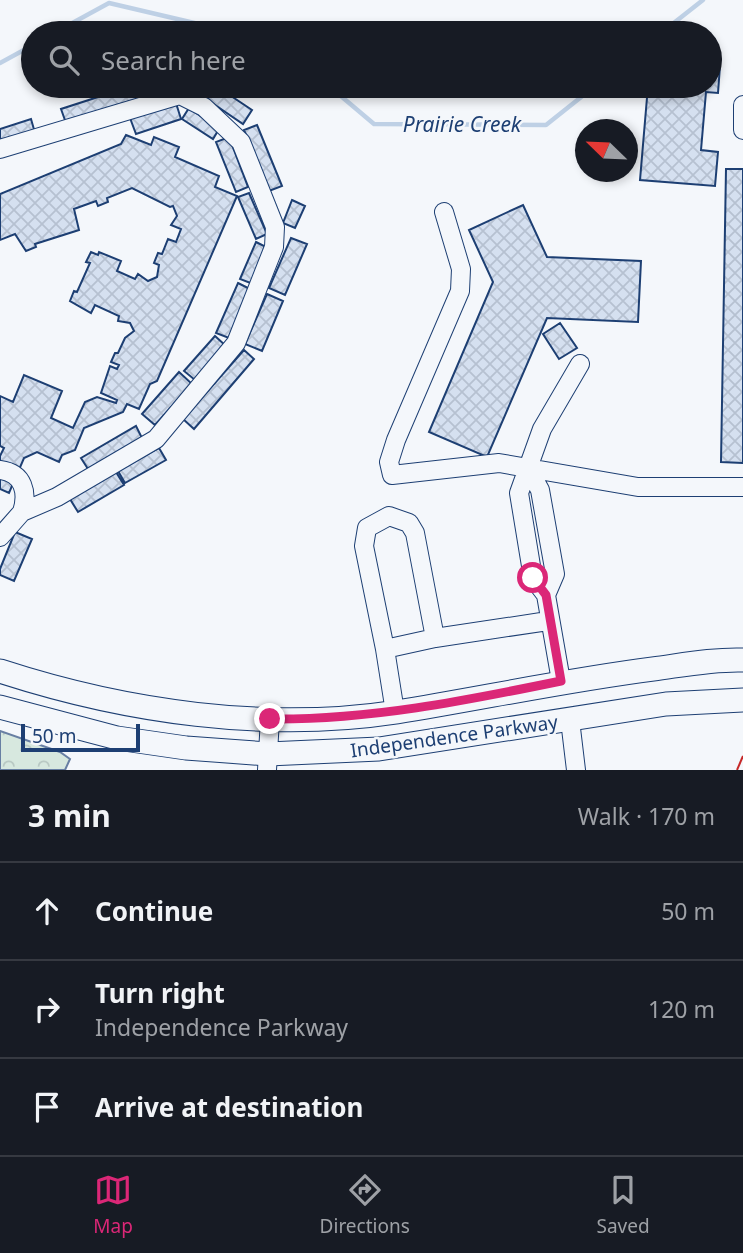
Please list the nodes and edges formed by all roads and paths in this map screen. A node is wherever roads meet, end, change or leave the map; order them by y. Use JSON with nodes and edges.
{"nodes":[{"id":1,"x":170,"y":98,"type":"edge"},
{"id":2,"x":186,"y":98,"type":"edge"},
{"id":3,"x":743,"y":106,"type":"edge"},
{"id":4,"x":743,"y":130,"type":"edge"},
{"id":5,"x":0,"y":149,"type":"edge"},
{"id":6,"x":444,"y":212,"type":"dead end"},
{"id":7,"x":580,"y":364,"type":"dead end"},
{"id":8,"x":528,"y":468,"type":"junction"},
{"id":9,"x":0,"y":470,"type":"edge"},
{"id":10,"x":743,"y":487,"type":"edge"},
{"id":11,"x":22,"y":512,"type":"junction"},
{"id":12,"x":1,"y":536,"type":"edge"},
{"id":13,"x":548,"y":621,"type":"junction"},
{"id":14,"x":435,"y":638,"type":"junction"},
{"id":15,"x":385,"y":649,"type":"junction"},
{"id":16,"x":743,"y":660,"type":"edge"},
{"id":17,"x":0,"y":671,"type":"edge"},
{"id":18,"x":561,"y":681,"type":"junction"},
{"id":19,"x":743,"y":699,"type":"edge"},
{"id":20,"x":0,"y":706,"type":"edge"},
{"id":21,"x":395,"y":712,"type":"junction"},
{"id":22,"x":270,"y":719,"type":"junction"},
{"id":23,"x":570,"y":720,"type":"junction"},
{"id":24,"x":267,"y":762,"type":"edge"},
{"id":25,"x":576,"y":770,"type":"edge"}],
"edges":[{"from":1,"to":5,"type":"street"},
{"from":2,"to":11,"type":"street"},
{"from":3,"to":4,"type":"street"},
{"from":6,"to":8,"type":"street"},
{"from":7,"to":8,"type":"street"},
{"from":8,"to":10,"type":"street"},
{"from":8,"to":13,"type":"street"},
{"from":9,"to":11,"type":"street"},
{"from":11,"to":12,"type":"street"},
{"from":13,"to":14,"type":"street"},
{"from":13,"to":18,"type":"street"},
{"from":14,"to":15,"type":"street"},
{"from":14,"to":15,"type":"street"},
{"from":15,"to":21,"type":"street"},
{"from":16,"to":18,"type":"main road","name":"Independence Parkway"},
{"from":17,"to":22,"type":"main road","name":"Independence Parkway"},
{"from":18,"to":21,"type":"main road","name":"Independence Parkway"},
{"from":18,"to":23,"type":"main road"},
{"from":19,"to":23,"type":"main road","name":"Independence Parkway"},
{"from":20,"to":24,"type":"main road","name":"Independence Parkway"},
{"from":21,"to":22,"type":"main road","name":"Independence Parkway"},
{"from":22,"to":24,"type":"street"},
{"from":23,"to":24,"type":"main road","name":"Independence Parkway"},
{"from":23,"to":25,"type":"street"}]}
